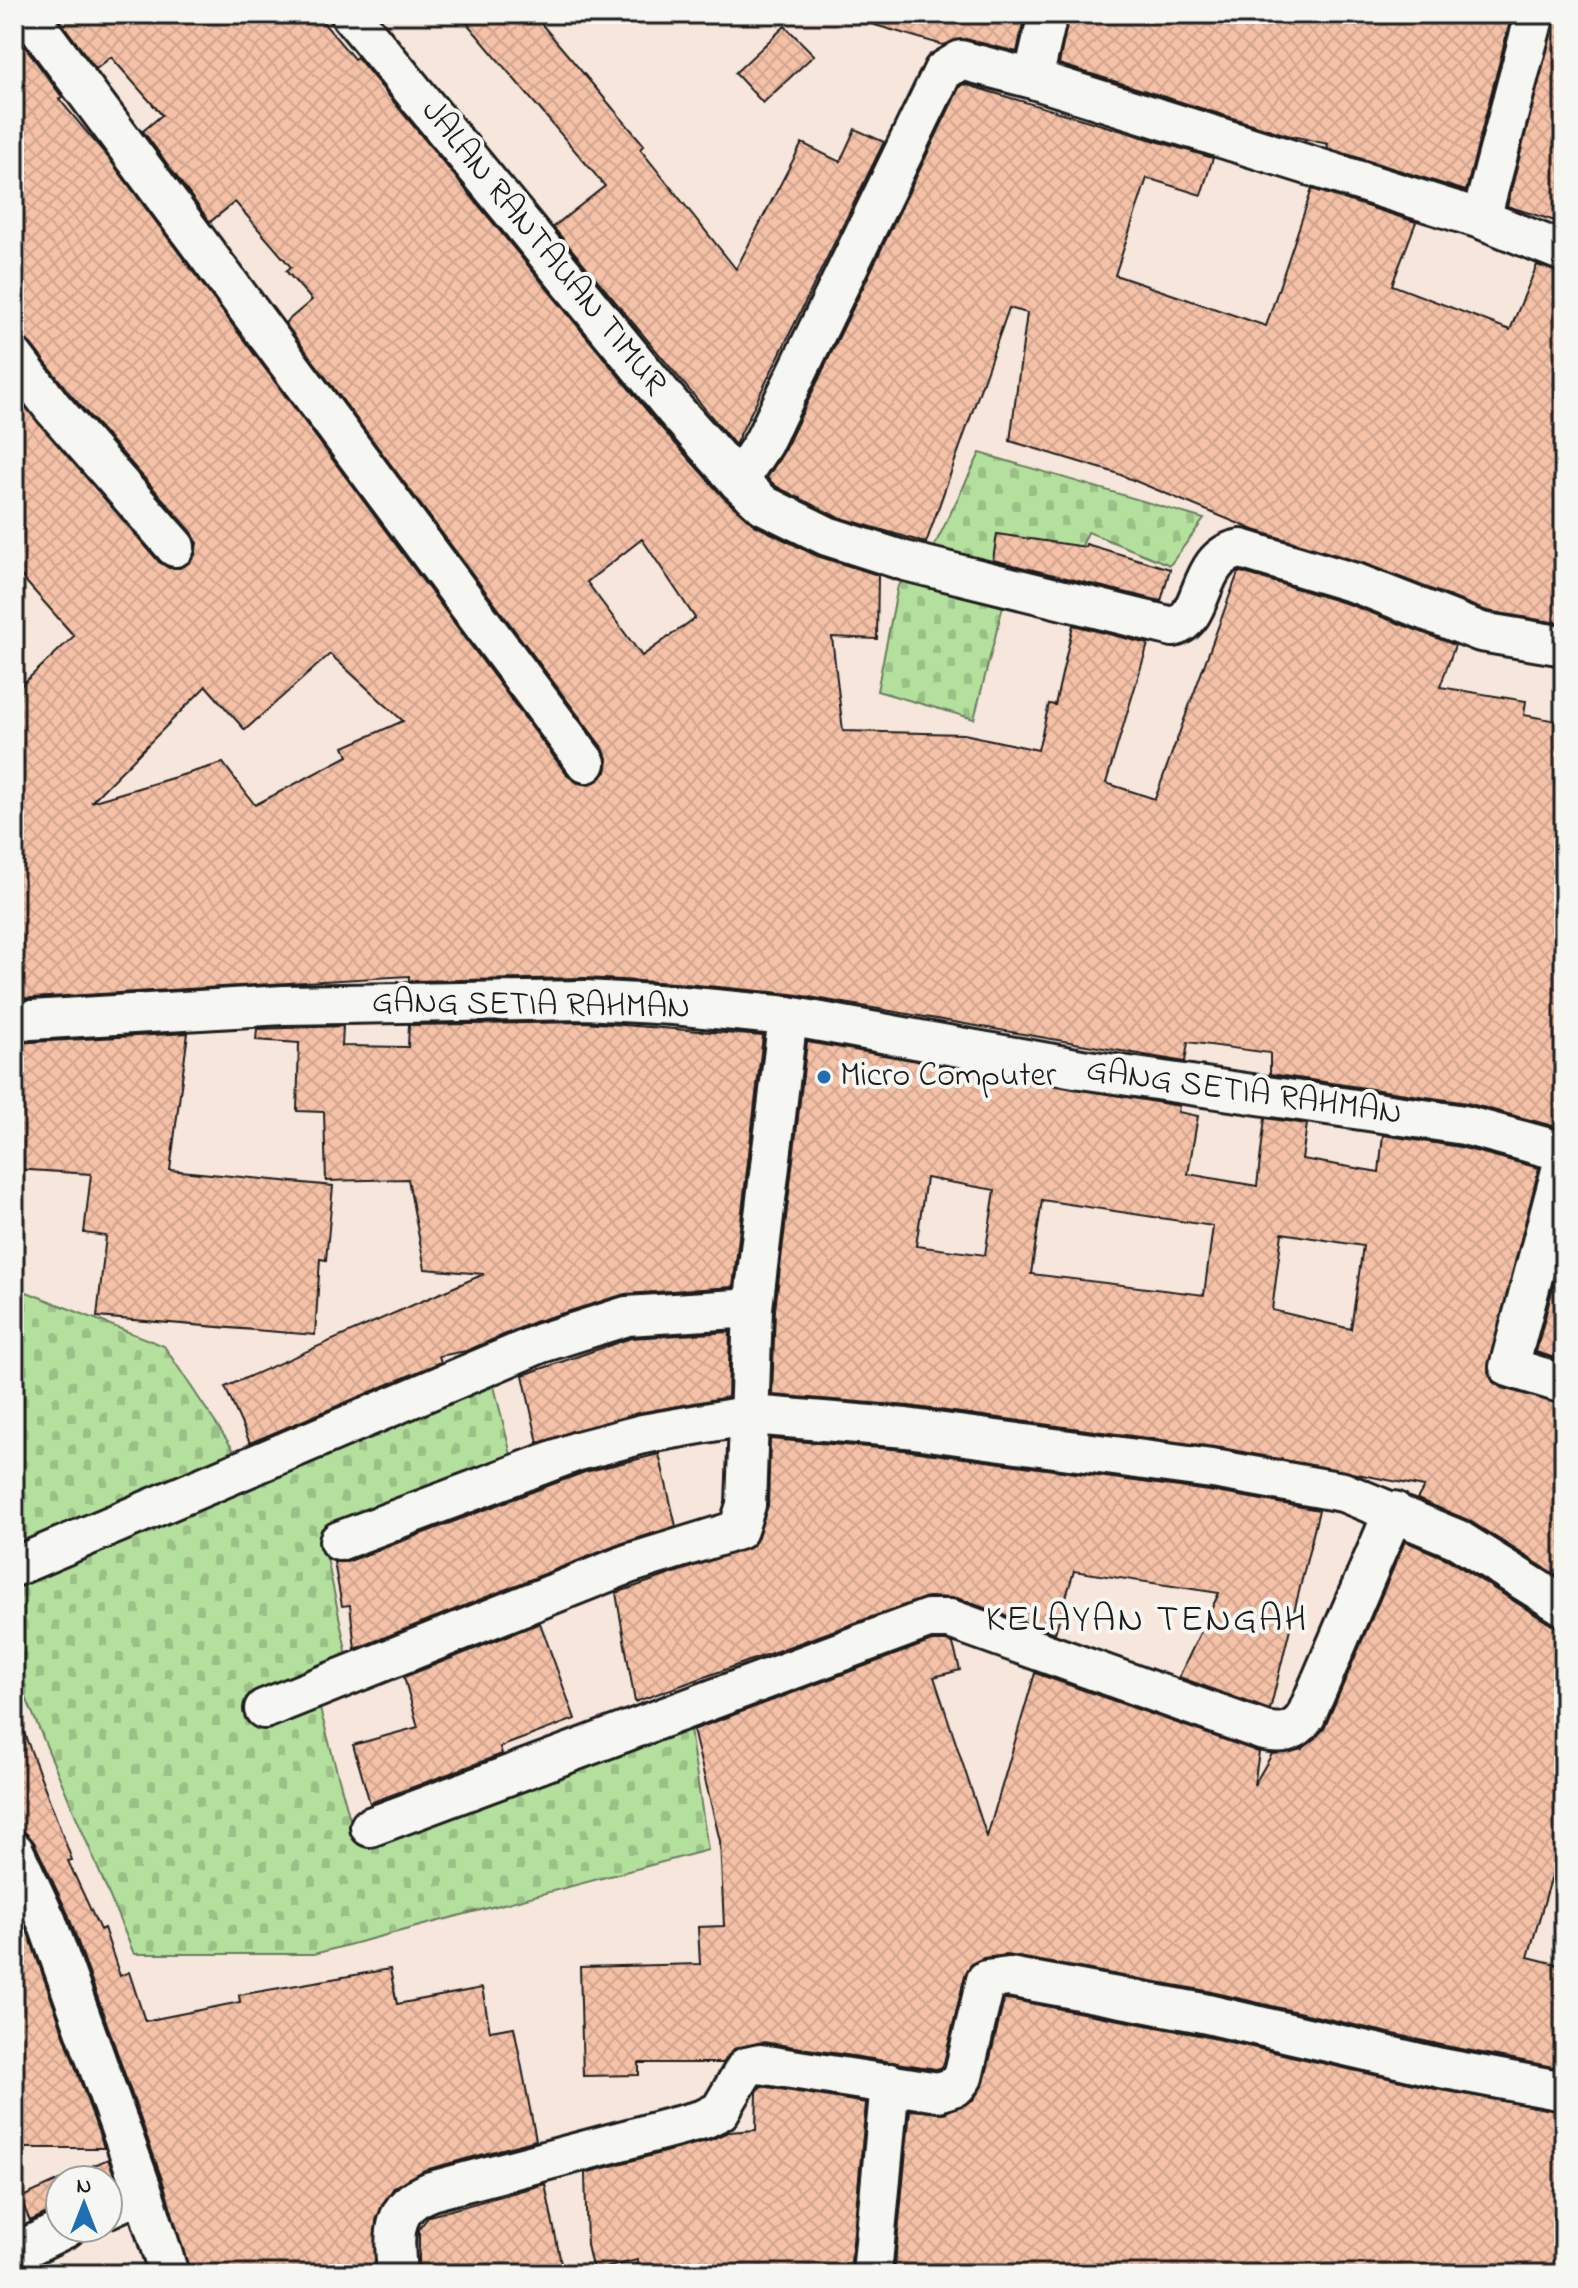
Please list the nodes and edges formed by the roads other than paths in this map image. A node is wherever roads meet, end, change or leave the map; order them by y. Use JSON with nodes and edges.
{"nodes":[{"id":1,"x":28,"y":14,"type":"edge"},
{"id":2,"x":350,"y":14,"type":"edge"},
{"id":3,"x":1048,"y":14,"type":"edge"},
{"id":4,"x":1535,"y":14,"type":"edge"},
{"id":5,"x":1033,"y":79,"type":"junction"},
{"id":6,"x":1481,"y":219,"type":"junction"},
{"id":7,"x":1564,"y":252,"type":"edge"},
{"id":8,"x":14,"y":357,"type":"edge"},
{"id":9,"x":738,"y":481,"type":"junction"},
{"id":10,"x":175,"y":547,"type":"dead end"},
{"id":11,"x":1564,"y":646,"type":"edge"},
{"id":12,"x":586,"y":763,"type":"dead end"},
{"id":13,"x":788,"y":1016,"type":"junction"},
{"id":14,"x":14,"y":1021,"type":"edge"},
{"id":15,"x":1564,"y":1152,"type":"edge"},
{"id":16,"x":1564,"y":1159,"type":"edge"},
{"id":17,"x":753,"y":1308,"type":"junction"},
{"id":18,"x":1564,"y":1384,"type":"edge"},
{"id":19,"x":751,"y":1415,"type":"junction"},
{"id":20,"x":1394,"y":1511,"type":"junction"},
{"id":21,"x":339,"y":1541,"type":"dead end"},
{"id":22,"x":14,"y":1567,"type":"edge"},
{"id":23,"x":1564,"y":1606,"type":"edge"},
{"id":24,"x":264,"y":1709,"type":"dead end"},
{"id":25,"x":370,"y":1827,"type":"dead end"},
{"id":26,"x":14,"y":1851,"type":"edge"},
{"id":27,"x":890,"y":2083,"type":"junction"},
{"id":28,"x":1564,"y":2091,"type":"edge"},
{"id":29,"x":143,"y":2192,"type":"junction"},
{"id":30,"x":124,"y":2201,"type":"edge"},
{"id":31,"x":44,"y":2239,"type":"edge"},
{"id":32,"x":14,"y":2247,"type":"edge"},
{"id":33,"x":169,"y":2274,"type":"edge"},
{"id":34,"x":397,"y":2274,"type":"edge"},
{"id":35,"x":872,"y":2274,"type":"edge"}],
"edges":[{"from":1,"to":12,"type":"street"},
{"from":2,"to":9,"type":"street","name":"JALAN RANTAUAN TIMUR"},
{"from":3,"to":5,"type":"street"},
{"from":4,"to":6,"type":"street"},
{"from":5,"to":6,"type":"street"},
{"from":5,"to":9,"type":"street"},
{"from":6,"to":7,"type":"street"},
{"from":8,"to":10,"type":"street"},
{"from":9,"to":11,"type":"street","name":"JALAN RANTAUAN TIMUR"},
{"from":13,"to":14,"type":"street","name":"GANG SETIA RAHMAN"},
{"from":13,"to":15,"type":"street","name":"GANG SETIA RAHMAN"},
{"from":13,"to":17,"type":"street"},
{"from":16,"to":18,"type":"street"},
{"from":17,"to":19,"type":"street"},
{"from":17,"to":22,"type":"street"},
{"from":19,"to":20,"type":"street"},
{"from":19,"to":21,"type":"street"},
{"from":19,"to":24,"type":"street"},
{"from":20,"to":23,"type":"street"},
{"from":20,"to":25,"type":"street"},
{"from":26,"to":29,"type":"street"},
{"from":27,"to":28,"type":"street"},
{"from":27,"to":34,"type":"street"},
{"from":27,"to":35,"type":"street"},
{"from":29,"to":30,"type":"street"},
{"from":29,"to":33,"type":"street"},
{"from":31,"to":32,"type":"street"}]}
